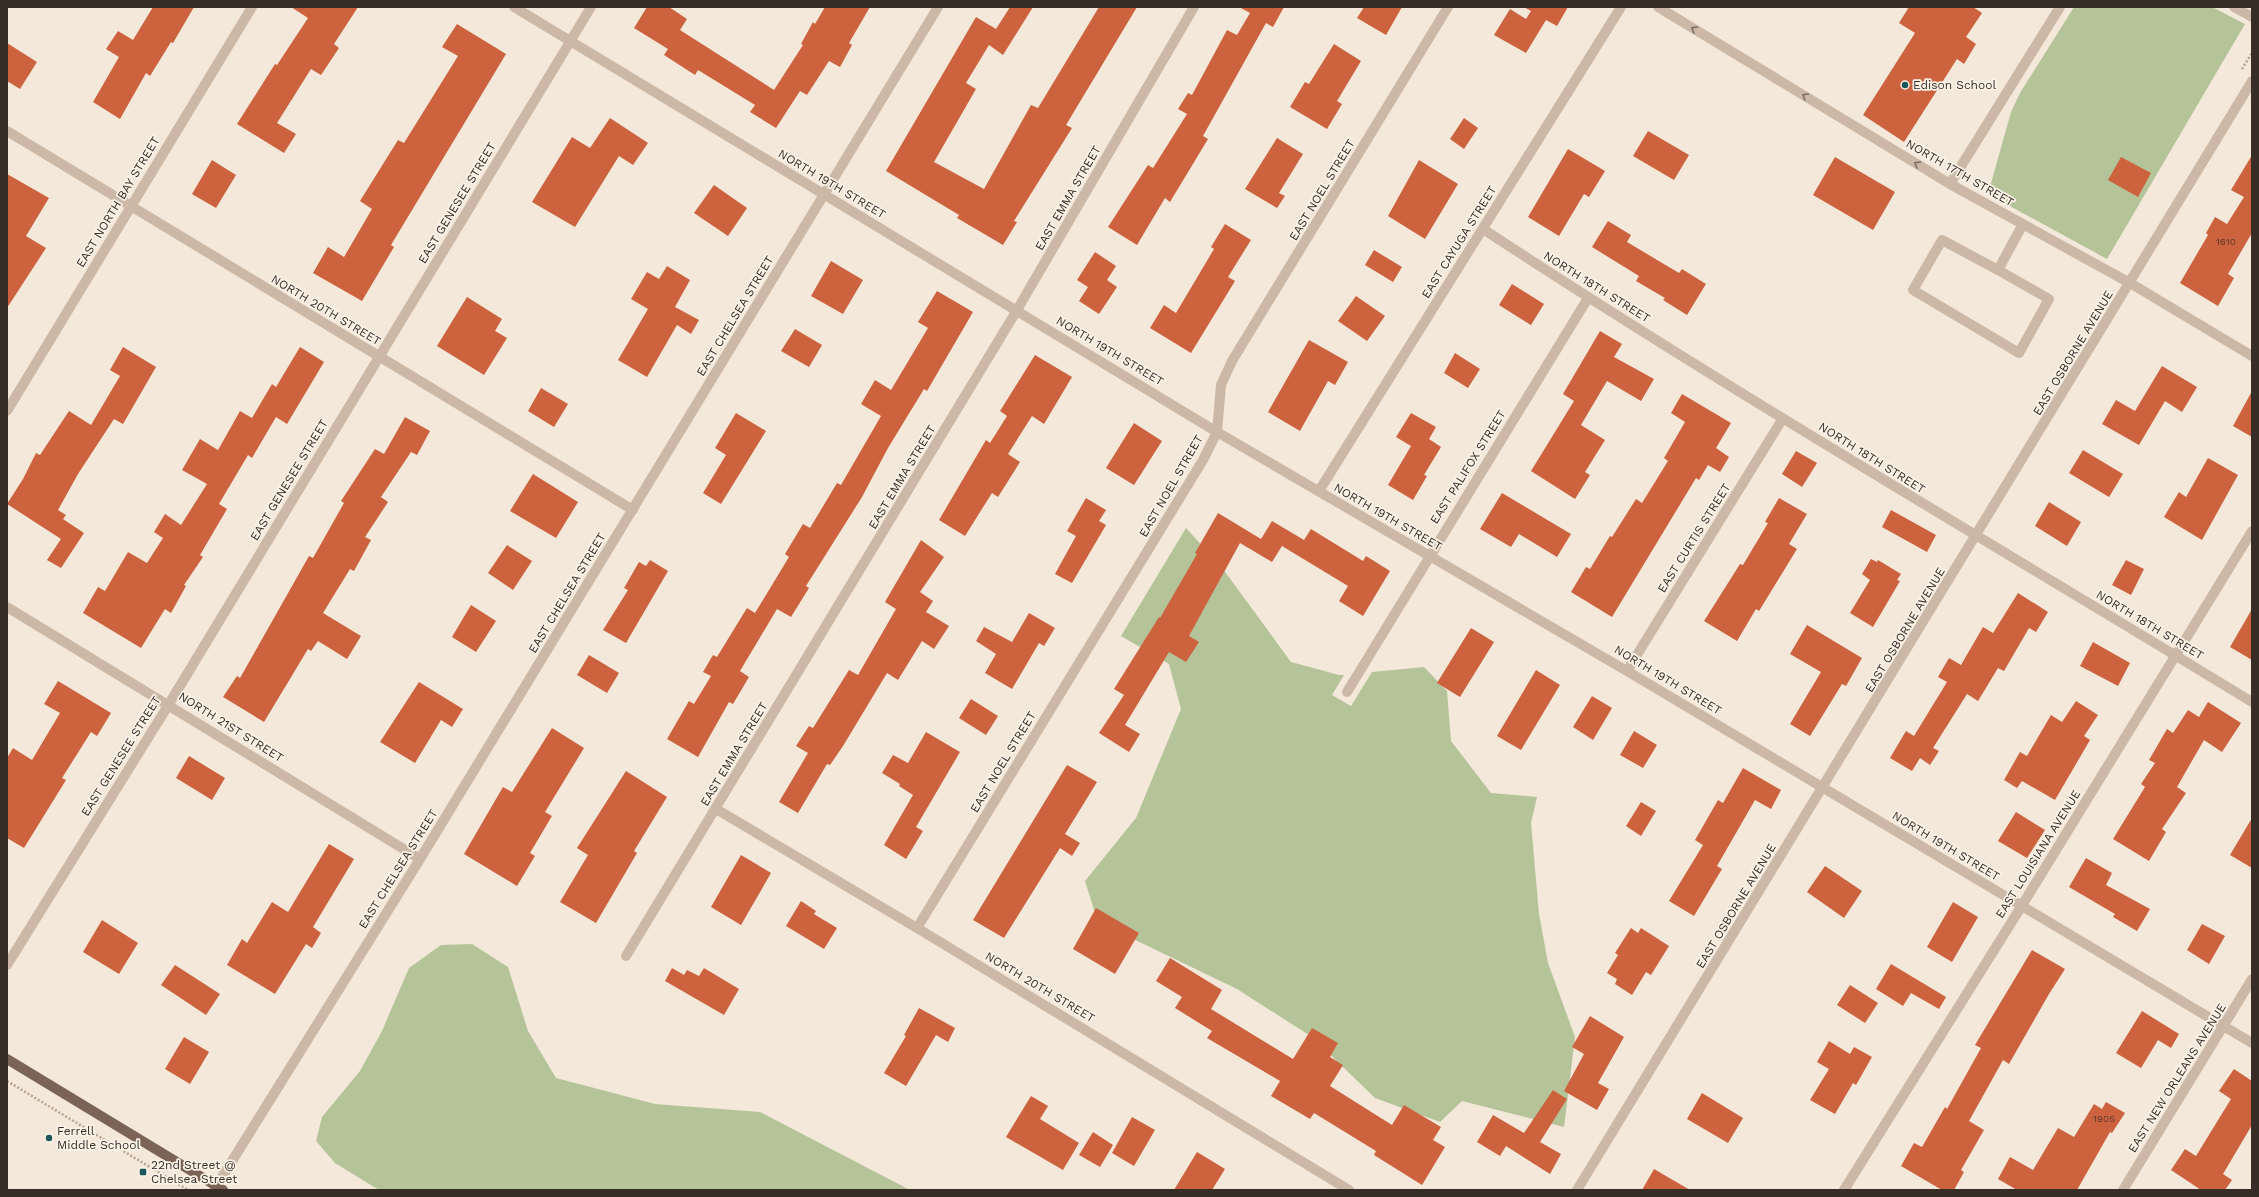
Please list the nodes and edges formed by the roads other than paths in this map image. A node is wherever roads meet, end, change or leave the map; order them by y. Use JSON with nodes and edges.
{"nodes":[{"id":1,"x":252,"y":7,"type":"edge"},
{"id":2,"x":514,"y":7,"type":"edge"},
{"id":3,"x":591,"y":7,"type":"edge"},
{"id":4,"x":938,"y":7,"type":"edge"},
{"id":5,"x":1194,"y":7,"type":"edge"},
{"id":6,"x":1448,"y":7,"type":"edge"},
{"id":7,"x":1621,"y":7,"type":"edge"},
{"id":8,"x":1658,"y":7,"type":"edge"},
{"id":9,"x":2060,"y":7,"type":"edge"},
{"id":10,"x":2234,"y":7,"type":"edge"},
{"id":11,"x":2252,"y":17,"type":"edge"},
{"id":12,"x":570,"y":41,"type":"junction"},
{"id":13,"x":2252,"y":81,"type":"edge"},
{"id":14,"x":7,"y":131,"type":"edge"},
{"id":15,"x":1950,"y":184,"type":"junction"},
{"id":16,"x":824,"y":194,"type":"junction"},
{"id":17,"x":131,"y":206,"type":"junction"},
{"id":18,"x":2023,"y":224,"type":"junction"},
{"id":19,"x":1483,"y":229,"type":"junction"},
{"id":20,"x":1998,"y":270,"type":"junction"},
{"id":21,"x":2130,"y":283,"type":"junction"},
{"id":22,"x":1588,"y":298,"type":"junction"},
{"id":23,"x":1017,"y":310,"type":"junction"},
{"id":24,"x":2252,"y":356,"type":"edge"},
{"id":25,"x":378,"y":357,"type":"junction"},
{"id":26,"x":7,"y":411,"type":"edge"},
{"id":27,"x":1783,"y":418,"type":"junction"},
{"id":28,"x":1217,"y":432,"type":"junction"},
{"id":29,"x":1319,"y":491,"type":"junction"},
{"id":30,"x":633,"y":510,"type":"junction"},
{"id":31,"x":2252,"y":531,"type":"edge"},
{"id":32,"x":1977,"y":537,"type":"junction"},
{"id":33,"x":1429,"y":555,"type":"junction"},
{"id":34,"x":7,"y":607,"type":"edge"},
{"id":35,"x":2176,"y":655,"type":"junction"},
{"id":36,"x":1627,"y":671,"type":"junction"},
{"id":37,"x":1347,"y":692,"type":"dead end"},
{"id":38,"x":2252,"y":702,"type":"edge"},
{"id":39,"x":168,"y":704,"type":"junction"},
{"id":40,"x":1824,"y":787,"type":"junction"},
{"id":41,"x":716,"y":809,"type":"junction"},
{"id":42,"x":420,"y":859,"type":"junction"},
{"id":43,"x":2021,"y":907,"type":"junction"},
{"id":44,"x":918,"y":928,"type":"junction"},
{"id":45,"x":626,"y":956,"type":"dead end"},
{"id":46,"x":7,"y":964,"type":"edge"},
{"id":47,"x":2252,"y":979,"type":"edge"},
{"id":48,"x":2224,"y":1026,"type":"junction"},
{"id":49,"x":2252,"y":1043,"type":"edge"},
{"id":50,"x":7,"y":1059,"type":"edge"},
{"id":51,"x":218,"y":1189,"type":"edge"},
{"id":52,"x":1349,"y":1190,"type":"edge"},
{"id":53,"x":1577,"y":1190,"type":"edge"},
{"id":54,"x":1844,"y":1190,"type":"edge"},
{"id":55,"x":2123,"y":1190,"type":"edge"}],
"edges":[{"from":1,"to":17,"type":"street","name":"EAST NORTH BAY STREET"},
{"from":2,"to":12,"type":"street","name":"NORTH 19TH STREET"},
{"from":3,"to":12,"type":"street","name":"EAST GENESEE STREET"},
{"from":4,"to":16,"type":"street","name":"EAST CHELSEA STREET"},
{"from":5,"to":23,"type":"street","name":"EAST EMMA STREET"},
{"from":6,"to":28,"type":"street","name":"EAST NOEL STREET"},
{"from":7,"to":19,"type":"street","name":"EAST CAYUGA STREET"},
{"from":15,"to":8,"type":"street","name":"NORTH 17TH STREET","one_way":true},
{"from":9,"to":15,"type":"street"},
{"from":10,"to":11,"type":"street"},
{"from":12,"to":16,"type":"street","name":"NORTH 19TH STREET"},
{"from":12,"to":25,"type":"street","name":"EAST GENESEE STREET"},
{"from":13,"to":21,"type":"street","name":"EAST OSBORNE AVENUE"},
{"from":14,"to":17,"type":"street","name":"NORTH 20TH STREET"},
{"from":15,"to":18,"type":"street","name":"NORTH 17TH STREET"},
{"from":16,"to":23,"type":"street","name":"NORTH 19TH STREET"},
{"from":16,"to":30,"type":"street","name":"EAST CHELSEA STREET"},
{"from":17,"to":25,"type":"street","name":"NORTH 20TH STREET"},
{"from":17,"to":26,"type":"street","name":"EAST NORTH BAY STREET"},
{"from":18,"to":20,"type":"street"},
{"from":18,"to":21,"type":"street","name":"NORTH 17TH STREET"},
{"from":19,"to":22,"type":"street","name":"NORTH 18TH STREET"},
{"from":19,"to":29,"type":"street","name":"EAST CAYUGA STREET"},
{"from":20,"to":20,"type":"street"},
{"from":21,"to":24,"type":"street","name":"NORTH 17TH STREET"},
{"from":21,"to":32,"type":"street","name":"EAST OSBORNE AVENUE"},
{"from":22,"to":27,"type":"street","name":"NORTH 18TH STREET"},
{"from":22,"to":33,"type":"street","name":"EAST PALIFOX STREET"},
{"from":23,"to":28,"type":"street","name":"NORTH 19TH STREET"},
{"from":23,"to":41,"type":"street","name":"EAST EMMA STREET"},
{"from":25,"to":30,"type":"street","name":"NORTH 20TH STREET"},
{"from":25,"to":39,"type":"street","name":"EAST GENESEE STREET"},
{"from":27,"to":32,"type":"street","name":"NORTH 18TH STREET"},
{"from":27,"to":36,"type":"street","name":"EAST CURTIS STREET"},
{"from":28,"to":29,"type":"street","name":"NORTH 19TH STREET"},
{"from":28,"to":44,"type":"street","name":"EAST NOEL STREET"},
{"from":29,"to":33,"type":"street","name":"NORTH 19TH STREET"},
{"from":30,"to":42,"type":"street","name":"EAST CHELSEA STREET"},
{"from":31,"to":35,"type":"street","name":"EAST LOUISIANA AVENUE"},
{"from":32,"to":35,"type":"street","name":"NORTH 18TH STREET"},
{"from":32,"to":40,"type":"street","name":"EAST OSBORNE AVENUE"},
{"from":33,"to":36,"type":"street","name":"NORTH 19TH STREET"},
{"from":33,"to":37,"type":"street","name":"EAST PALIFOX STREET"},
{"from":34,"to":39,"type":"street","name":"NORTH 21ST STREET"},
{"from":35,"to":38,"type":"street","name":"NORTH 18TH STREET"},
{"from":35,"to":43,"type":"street","name":"EAST LOUISIANA AVENUE"},
{"from":36,"to":40,"type":"street","name":"NORTH 19TH STREET"},
{"from":39,"to":42,"type":"street","name":"NORTH 21ST STREET"},
{"from":39,"to":46,"type":"street","name":"EAST GENESEE STREET"},
{"from":40,"to":43,"type":"street","name":"NORTH 19TH STREET"},
{"from":40,"to":53,"type":"street","name":"EAST OSBORNE AVENUE"},
{"from":41,"to":44,"type":"street","name":"NORTH 20TH STREET"},
{"from":41,"to":45,"type":"street","name":"EAST EMMA STREET"},
{"from":42,"to":51,"type":"street","name":"EAST CHELSEA STREET"},
{"from":43,"to":48,"type":"street","name":"NORTH 19TH STREET"},
{"from":43,"to":54,"type":"street","name":"EAST LOUISIANA AVENUE"},
{"from":44,"to":52,"type":"street","name":"NORTH 20TH STREET"},
{"from":47,"to":48,"type":"street","name":"EAST NEW ORLEANS AVENUE"},
{"from":48,"to":49,"type":"street","name":"NORTH 19TH STREET"},
{"from":48,"to":55,"type":"street","name":"EAST NEW ORLEANS AVENUE"},
{"from":50,"to":51,"type":"main road"}]}
